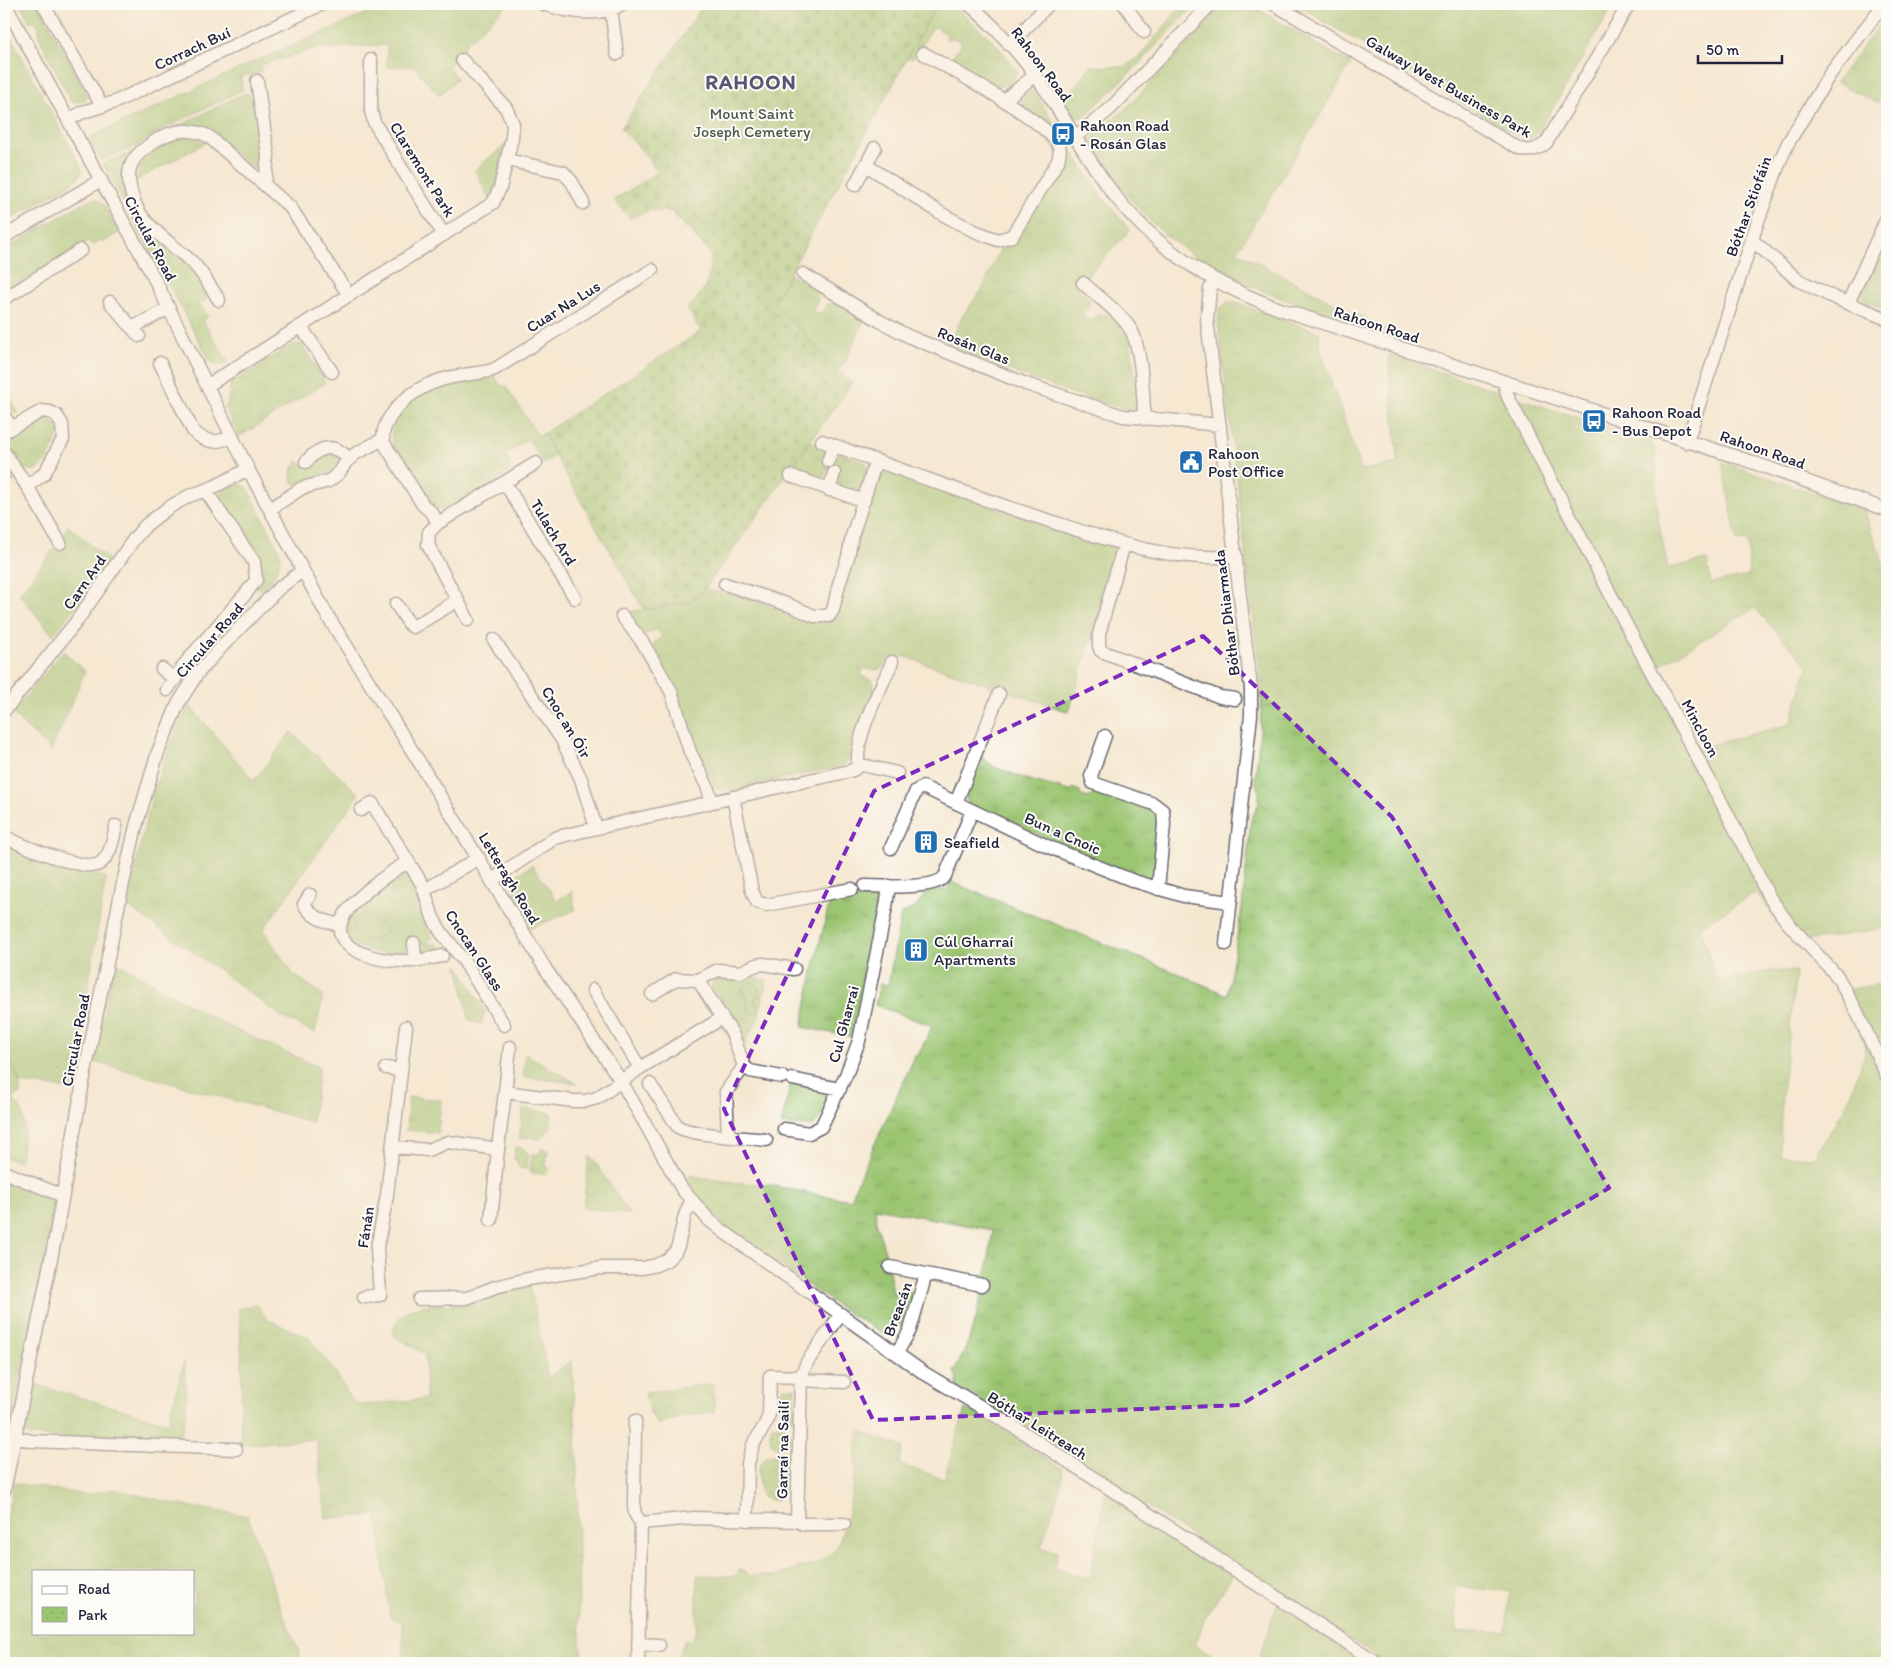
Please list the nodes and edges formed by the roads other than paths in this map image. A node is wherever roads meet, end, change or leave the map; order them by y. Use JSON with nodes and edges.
{"nodes":[{"id":1,"x":5,"y":4,"type":"edge"},
{"id":2,"x":43,"y":4,"type":"edge"},
{"id":3,"x":322,"y":4,"type":"edge"},
{"id":4,"x":543,"y":4,"type":"edge"},
{"id":5,"x":969,"y":4,"type":"edge"},
{"id":6,"x":1049,"y":4,"type":"edge"},
{"id":7,"x":1124,"y":4,"type":"edge"},
{"id":8,"x":1211,"y":4,"type":"edge"},
{"id":9,"x":1274,"y":4,"type":"edge"},
{"id":10,"x":1629,"y":4,"type":"edge"},
{"id":11,"x":1884,"y":4,"type":"edge"},
{"id":12,"x":617,"y":6,"type":"edge"},
{"id":13,"x":1144,"y":32,"type":"dead end"},
{"id":14,"x":1010,"y":45,"type":"junction"},
{"id":15,"x":923,"y":53,"type":"dead end"},
{"id":16,"x":617,"y":54,"type":"dead end"},
{"id":17,"x":371,"y":60,"type":"dead end"},
{"id":18,"x":462,"y":60,"type":"dead end"},
{"id":19,"x":1035,"y":75,"type":"junction"},
{"id":20,"x":257,"y":81,"type":"dead end"},
{"id":21,"x":1003,"y":100,"type":"junction"},
{"id":22,"x":102,"y":106,"type":"junction"},
{"id":23,"x":68,"y":120,"type":"junction"},
{"id":24,"x":1075,"y":137,"type":"junction"},
{"id":25,"x":875,"y":148,"type":"dead end"},
{"id":26,"x":507,"y":160,"type":"junction"},
{"id":27,"x":866,"y":165,"type":"junction"},
{"id":28,"x":101,"y":180,"type":"junction"},
{"id":29,"x":265,"y":185,"type":"junction"},
{"id":30,"x":855,"y":185,"type":"dead end"},
{"id":31,"x":584,"y":203,"type":"dead end"},
{"id":32,"x":1887,"y":218,"type":"edge"},
{"id":33,"x":444,"y":234,"type":"junction"},
{"id":34,"x":4,"y":237,"type":"edge"},
{"id":35,"x":1752,"y":240,"type":"junction"},
{"id":36,"x":81,"y":250,"type":"dead end"},
{"id":37,"x":652,"y":270,"type":"dead end"},
{"id":38,"x":803,"y":274,"type":"dead end"},
{"id":39,"x":1214,"y":280,"type":"junction"},
{"id":40,"x":1083,"y":283,"type":"dead end"},
{"id":41,"x":349,"y":295,"type":"junction"},
{"id":42,"x":4,"y":299,"type":"edge"},
{"id":43,"x":219,"y":300,"type":"dead end"},
{"id":44,"x":110,"y":302,"type":"dead end"},
{"id":45,"x":1848,"y":303,"type":"junction"},
{"id":46,"x":169,"y":308,"type":"junction"},
{"id":47,"x":1887,"y":319,"type":"edge"},
{"id":48,"x":301,"y":327,"type":"junction"},
{"id":49,"x":160,"y":362,"type":"dead end"},
{"id":50,"x":332,"y":372,"type":"dead end"},
{"id":51,"x":1504,"y":382,"type":"junction"},
{"id":52,"x":207,"y":386,"type":"junction"},
{"id":53,"x":4,"y":416,"type":"edge"},
{"id":54,"x":1144,"y":419,"type":"junction"},
{"id":55,"x":1220,"y":425,"type":"junction"},
{"id":56,"x":7,"y":430,"type":"edge"},
{"id":57,"x":232,"y":436,"type":"junction"},
{"id":58,"x":383,"y":439,"type":"junction"},
{"id":59,"x":822,"y":440,"type":"dead end"},
{"id":60,"x":1686,"y":442,"type":"junction"},
{"id":61,"x":834,"y":445,"type":"junction"},
{"id":62,"x":4,"y":452,"type":"edge"},
{"id":63,"x":349,"y":459,"type":"junction"},
{"id":64,"x":828,"y":461,"type":"dead end"},
{"id":65,"x":876,"y":461,"type":"junction"},
{"id":66,"x":306,"y":462,"type":"dead end"},
{"id":67,"x":536,"y":463,"type":"dead end"},
{"id":68,"x":248,"y":469,"type":"junction"},
{"id":69,"x":834,"y":473,"type":"dead end"},
{"id":70,"x":791,"y":476,"type":"dead end"},
{"id":71,"x":505,"y":482,"type":"junction"},
{"id":72,"x":28,"y":486,"type":"junction"},
{"id":73,"x":206,"y":490,"type":"junction"},
{"id":74,"x":829,"y":490,"type":"junction"},
{"id":75,"x":864,"y":501,"type":"junction"},
{"id":76,"x":270,"y":509,"type":"junction"},
{"id":77,"x":1887,"y":510,"type":"edge"},
{"id":78,"x":438,"y":523,"type":"junction"},
{"id":79,"x":60,"y":544,"type":"dead end"},
{"id":80,"x":1124,"y":544,"type":"junction"},
{"id":81,"x":1236,"y":556,"type":"junction"},
{"id":82,"x":302,"y":571,"type":"junction"},
{"id":83,"x":725,"y":584,"type":"dead end"},
{"id":84,"x":575,"y":598,"type":"dead end"},
{"id":85,"x":458,"y":600,"type":"junction"},
{"id":86,"x":396,"y":604,"type":"dead end"},
{"id":87,"x":622,"y":616,"type":"dead end"},
{"id":88,"x":468,"y":620,"type":"dead end"},
{"id":89,"x":494,"y":640,"type":"dead end"},
{"id":90,"x":892,"y":662,"type":"dead end"},
{"id":91,"x":162,"y":669,"type":"dead end"},
{"id":92,"x":175,"y":679,"type":"junction"},
{"id":93,"x":167,"y":690,"type":"dead end"},
{"id":94,"x":999,"y":694,"type":"dead end"},
{"id":95,"x":1235,"y":699,"type":"dead end"},
{"id":96,"x":4,"y":711,"type":"edge"},
{"id":97,"x":1105,"y":736,"type":"dead end"},
{"id":98,"x":858,"y":764,"type":"junction"},
{"id":99,"x":897,"y":773,"type":"dead end"},
{"id":100,"x":734,"y":797,"type":"junction"},
{"id":101,"x":712,"y":802,"type":"junction"},
{"id":102,"x":956,"y":803,"type":"junction"},
{"id":103,"x":361,"y":810,"type":"dead end"},
{"id":104,"x":972,"y":811,"type":"junction"},
{"id":105,"x":116,"y":826,"type":"dead end"},
{"id":106,"x":596,"y":828,"type":"junction"},
{"id":107,"x":4,"y":836,"type":"edge"},
{"id":108,"x":891,"y":848,"type":"dead end"},
{"id":109,"x":479,"y":858,"type":"junction"},
{"id":110,"x":408,"y":862,"type":"junction"},
{"id":111,"x":492,"y":880,"type":"junction"},
{"id":112,"x":865,"y":886,"type":"dead end"},
{"id":113,"x":889,"y":886,"type":"junction"},
{"id":114,"x":852,"y":889,"type":"dead end"},
{"id":115,"x":1158,"y":889,"type":"junction"},
{"id":116,"x":425,"y":890,"type":"junction"},
{"id":117,"x":310,"y":895,"type":"dead end"},
{"id":118,"x":1231,"y":902,"type":"junction"},
{"id":119,"x":340,"y":926,"type":"junction"},
{"id":120,"x":414,"y":943,"type":"dead end"},
{"id":121,"x":1226,"y":944,"type":"dead end"},
{"id":122,"x":442,"y":956,"type":"dead end"},
{"id":123,"x":415,"y":961,"type":"junction"},
{"id":124,"x":794,"y":969,"type":"dead end"},
{"id":125,"x":698,"y":980,"type":"junction"},
{"id":126,"x":593,"y":990,"type":"dead end"},
{"id":127,"x":652,"y":994,"type":"dead end"},
{"id":128,"x":722,"y":1018,"type":"junction"},
{"id":129,"x":504,"y":1025,"type":"dead end"},
{"id":130,"x":406,"y":1026,"type":"dead end"},
{"id":131,"x":510,"y":1047,"type":"dead end"},
{"id":132,"x":744,"y":1066,"type":"junction"},
{"id":133,"x":386,"y":1068,"type":"dead end"},
{"id":134,"x":640,"y":1068,"type":"junction"},
{"id":135,"x":401,"y":1070,"type":"junction"},
{"id":136,"x":1887,"y":1076,"type":"edge"},
{"id":137,"x":621,"y":1081,"type":"junction"},
{"id":138,"x":650,"y":1084,"type":"dead end"},
{"id":139,"x":840,"y":1088,"type":"junction"},
{"id":140,"x":505,"y":1092,"type":"junction"},
{"id":141,"x":784,"y":1129,"type":"dead end"},
{"id":142,"x":728,"y":1135,"type":"junction"},
{"id":143,"x":766,"y":1140,"type":"dead end"},
{"id":144,"x":393,"y":1146,"type":"junction"},
{"id":145,"x":498,"y":1149,"type":"junction"},
{"id":146,"x":4,"y":1172,"type":"edge"},
{"id":147,"x":63,"y":1196,"type":"junction"},
{"id":148,"x":691,"y":1201,"type":"junction"},
{"id":149,"x":491,"y":1220,"type":"dead end"},
{"id":150,"x":890,"y":1267,"type":"dead end"},
{"id":151,"x":926,"y":1274,"type":"junction"},
{"id":152,"x":982,"y":1285,"type":"dead end"},
{"id":153,"x":364,"y":1297,"type":"dead end"},
{"id":154,"x":419,"y":1300,"type":"dead end"},
{"id":155,"x":841,"y":1314,"type":"junction"},
{"id":156,"x":897,"y":1354,"type":"junction"},
{"id":157,"x":801,"y":1379,"type":"junction"},
{"id":158,"x":844,"y":1382,"type":"dead end"},
{"id":159,"x":635,"y":1421,"type":"dead end"},
{"id":160,"x":15,"y":1437,"type":"junction"},
{"id":161,"x":236,"y":1449,"type":"dead end"},
{"id":162,"x":4,"y":1490,"type":"edge"},
{"id":163,"x":747,"y":1520,"type":"junction"},
{"id":164,"x":797,"y":1520,"type":"junction"},
{"id":165,"x":641,"y":1524,"type":"junction"},
{"id":166,"x":844,"y":1524,"type":"dead end"},
{"id":167,"x":638,"y":1644,"type":"junction"},
{"id":168,"x":659,"y":1645,"type":"dead end"},
{"id":169,"x":638,"y":1663,"type":"edge"},
{"id":170,"x":1378,"y":1663,"type":"edge"}],
"edges":[{"from":1,"to":23,"type":"street","name":"Circular Road"},
{"from":2,"to":22,"type":"street"},
{"from":3,"to":22,"type":"street","name":"Corrach Buí"},
{"from":4,"to":12,"type":"street"},
{"from":5,"to":14,"type":"street","name":"Rahoon Road"},
{"from":6,"to":14,"type":"street"},
{"from":7,"to":13,"type":"street"},
{"from":8,"to":24,"type":"street"},
{"from":9,"to":10,"type":"street","name":"Galway West Business Park"},
{"from":11,"to":35,"type":"street","name":"Bóthar Stiofáin"},
{"from":12,"to":16,"type":"street"},
{"from":14,"to":19,"type":"street","name":"Rahoon Road"},
{"from":15,"to":21,"type":"street"},
{"from":17,"to":33,"type":"street","name":"Claremont Park"},
{"from":18,"to":26,"type":"street","name":"Claremont Park"},
{"from":19,"to":21,"type":"street"},
{"from":19,"to":24,"type":"street","name":"Rahoon Road"},
{"from":20,"to":29,"type":"street"},
{"from":21,"to":27,"type":"street"},
{"from":22,"to":23,"type":"street","name":"Corrach Buí"},
{"from":23,"to":28,"type":"street","name":"Circular Road"},
{"from":24,"to":39,"type":"street","name":"Rahoon Road"},
{"from":25,"to":27,"type":"street"},
{"from":26,"to":31,"type":"street"},
{"from":26,"to":33,"type":"street","name":"Claremont Park"},
{"from":27,"to":30,"type":"street"},
{"from":28,"to":34,"type":"street"},
{"from":28,"to":46,"type":"street","name":"Circular Road"},
{"from":29,"to":41,"type":"street"},
{"from":29,"to":43,"type":"street"},
{"from":32,"to":45,"type":"street"},
{"from":33,"to":41,"type":"street","name":"Claremont Park"},
{"from":35,"to":45,"type":"street"},
{"from":35,"to":60,"type":"street","name":"Bóthar Stiofáin"},
{"from":36,"to":42,"type":"street"},
{"from":37,"to":58,"type":"street","name":"Cuar Na Lus"},
{"from":38,"to":54,"type":"street","name":"Rosán Glas"},
{"from":39,"to":51,"type":"street","name":"Rahoon Road"},
{"from":39,"to":55,"type":"street","name":"Bóthar Dhiarmada"},
{"from":40,"to":54,"type":"street"},
{"from":41,"to":48,"type":"street","name":"Claremont Park"},
{"from":44,"to":46,"type":"street"},
{"from":45,"to":47,"type":"street"},
{"from":46,"to":52,"type":"street","name":"Circular Road"},
{"from":48,"to":50,"type":"street"},
{"from":48,"to":52,"type":"street","name":"Claremont Park"},
{"from":49,"to":57,"type":"street"},
{"from":51,"to":60,"type":"street","name":"Rahoon Road"},
{"from":51,"to":136,"type":"street","name":"Mincloon"},
{"from":52,"to":57,"type":"street","name":"Circular Road"},
{"from":53,"to":56,"type":"street"},
{"from":54,"to":55,"type":"street","name":"Rosán Glas"},
{"from":55,"to":81,"type":"street","name":"Bóthar Dhiarmada"},
{"from":56,"to":72,"type":"street"},
{"from":57,"to":68,"type":"street","name":"Circular Road"},
{"from":58,"to":63,"type":"street"},
{"from":58,"to":78,"type":"street"},
{"from":59,"to":61,"type":"street"},
{"from":60,"to":77,"type":"street","name":"Rahoon Road"},
{"from":61,"to":64,"type":"street"},
{"from":61,"to":65,"type":"street"},
{"from":62,"to":72,"type":"street"},
{"from":63,"to":66,"type":"street"},
{"from":63,"to":76,"type":"street"},
{"from":65,"to":75,"type":"street"},
{"from":65,"to":80,"type":"street"},
{"from":67,"to":71,"type":"street"},
{"from":68,"to":73,"type":"street","name":"Carn Ard"},
{"from":68,"to":76,"type":"street","name":"Circular Road"},
{"from":69,"to":74,"type":"street"},
{"from":70,"to":74,"type":"street"},
{"from":71,"to":78,"type":"street"},
{"from":71,"to":84,"type":"street","name":"Tulach Ard"},
{"from":72,"to":79,"type":"street"},
{"from":73,"to":92,"type":"street"},
{"from":73,"to":96,"type":"street","name":"Carn Ard"},
{"from":74,"to":75,"type":"street"},
{"from":75,"to":83,"type":"street"},
{"from":76,"to":82,"type":"street","name":"Circular Road"},
{"from":78,"to":85,"type":"street"},
{"from":80,"to":81,"type":"street"},
{"from":80,"to":95,"type":"street"},
{"from":81,"to":118,"type":"street","name":"Bóthar Dhiarmada"},
{"from":82,"to":109,"type":"street","name":"Letteragh Road"},
{"from":82,"to":147,"type":"street","name":"Circular Road"},
{"from":85,"to":86,"type":"street"},
{"from":85,"to":88,"type":"street"},
{"from":87,"to":101,"type":"street"},
{"from":89,"to":106,"type":"street","name":"Cnoc an Óir"},
{"from":90,"to":98,"type":"street"},
{"from":91,"to":92,"type":"street"},
{"from":92,"to":93,"type":"street"},
{"from":94,"to":102,"type":"street"},
{"from":97,"to":115,"type":"street"},
{"from":98,"to":99,"type":"street"},
{"from":98,"to":100,"type":"street"},
{"from":100,"to":101,"type":"street"},
{"from":100,"to":114,"type":"street"},
{"from":101,"to":106,"type":"street"},
{"from":102,"to":104,"type":"street","name":"Bun a Cnoic"},
{"from":102,"to":108,"type":"street","name":"Bun a Cnoic"},
{"from":103,"to":110,"type":"street","name":"Cnocan Glass"},
{"from":104,"to":113,"type":"street"},
{"from":104,"to":115,"type":"street","name":"Bun a Cnoic"},
{"from":105,"to":107,"type":"street"},
{"from":106,"to":111,"type":"street"},
{"from":109,"to":111,"type":"street","name":"Letteragh Road"},
{"from":109,"to":116,"type":"street"},
{"from":110,"to":116,"type":"street","name":"Cnocan Glass"},
{"from":110,"to":119,"type":"street"},
{"from":111,"to":137,"type":"street","name":"Letteragh Road"},
{"from":112,"to":113,"type":"street"},
{"from":113,"to":139,"type":"street","name":"Cul Gharrai"},
{"from":115,"to":118,"type":"street","name":"Bun a Cnoic"},
{"from":116,"to":129,"type":"street","name":"Cnocan Glass"},
{"from":117,"to":119,"type":"street"},
{"from":118,"to":121,"type":"street","name":"Bóthar Dhiarmada"},
{"from":119,"to":123,"type":"street","name":"Cnocan Glass"},
{"from":120,"to":123,"type":"street"},
{"from":122,"to":123,"type":"street","name":"Cnocan Glass"},
{"from":124,"to":125,"type":"street"},
{"from":125,"to":127,"type":"street"},
{"from":125,"to":128,"type":"street"},
{"from":126,"to":134,"type":"street"},
{"from":128,"to":132,"type":"street"},
{"from":128,"to":134,"type":"street"},
{"from":130,"to":135,"type":"street","name":"Fánán"},
{"from":131,"to":140,"type":"street"},
{"from":132,"to":139,"type":"street"},
{"from":132,"to":142,"type":"street"},
{"from":133,"to":135,"type":"street"},
{"from":134,"to":137,"type":"street"},
{"from":135,"to":144,"type":"street","name":"Fánán"},
{"from":137,"to":140,"type":"street"},
{"from":137,"to":148,"type":"street","name":"Letteragh Road"},
{"from":138,"to":142,"type":"street"},
{"from":139,"to":141,"type":"street","name":"Cul Gharrai"},
{"from":140,"to":145,"type":"street"},
{"from":142,"to":143,"type":"street"},
{"from":144,"to":145,"type":"street"},
{"from":144,"to":153,"type":"street","name":"Fánán"},
{"from":145,"to":149,"type":"street"},
{"from":146,"to":147,"type":"street"},
{"from":147,"to":160,"type":"street","name":"Circular Road"},
{"from":148,"to":154,"type":"street"},
{"from":148,"to":155,"type":"street","name":"Bóthar Leitreach"},
{"from":150,"to":151,"type":"street","name":"Breacán"},
{"from":151,"to":152,"type":"street","name":"Breacán"},
{"from":151,"to":156,"type":"street","name":"Breacán"},
{"from":155,"to":156,"type":"street","name":"Bóthar Leitreach"},
{"from":155,"to":157,"type":"street","name":"Garraí na Sailí"},
{"from":156,"to":170,"type":"street","name":"Bóthar Leitreach"},
{"from":157,"to":158,"type":"street","name":"Garraí na Sailí"},
{"from":157,"to":163,"type":"street","name":"Garraí na Sailí"},
{"from":157,"to":164,"type":"street","name":"Garraí na Sailí"},
{"from":159,"to":165,"type":"street"},
{"from":160,"to":161,"type":"street"},
{"from":160,"to":162,"type":"street","name":"Circular Road"},
{"from":163,"to":164,"type":"street","name":"Garraí na Sailí"},
{"from":163,"to":165,"type":"street","name":"Garraí na Sailí"},
{"from":164,"to":166,"type":"street","name":"Garraí na Sailí"},
{"from":165,"to":167,"type":"street"},
{"from":167,"to":168,"type":"street"},
{"from":167,"to":169,"type":"street"}]}
